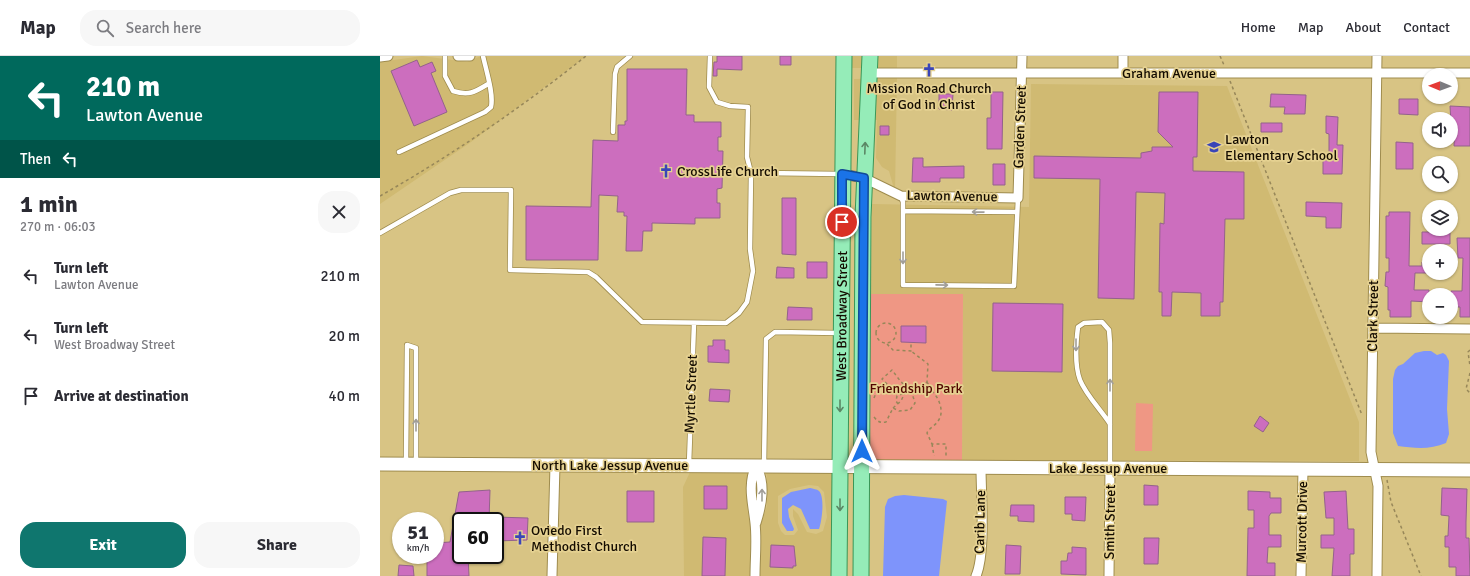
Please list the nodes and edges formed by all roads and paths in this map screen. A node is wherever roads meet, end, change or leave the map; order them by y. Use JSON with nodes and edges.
{"nodes":[{"id":1,"x":388,"y":56,"type":"edge"},
{"id":2,"x":445,"y":56,"type":"edge"},
{"id":3,"x":458,"y":56,"type":"edge"},
{"id":4,"x":470,"y":56,"type":"edge"},
{"id":5,"x":483,"y":56,"type":"edge"},
{"id":6,"x":586,"y":56,"type":"edge"},
{"id":7,"x":630,"y":56,"type":"edge"},
{"id":8,"x":710,"y":56,"type":"edge"},
{"id":9,"x":844,"y":56,"type":"edge"},
{"id":10,"x":870,"y":56,"type":"edge"},
{"id":11,"x":1022,"y":56,"type":"edge"},
{"id":12,"x":1123,"y":56,"type":"edge"},
{"id":13,"x":1220,"y":56,"type":"edge"},
{"id":14,"x":1376,"y":56,"type":"edge"},
{"id":15,"x":380,"y":57,"type":"edge"},
{"id":16,"x":1225,"y":68,"type":"dead end"},
{"id":17,"x":1123,"y":72,"type":"junction"},
{"id":18,"x":869,"y":73,"type":"junction"},
{"id":19,"x":1022,"y":73,"type":"junction"},
{"id":20,"x":1376,"y":73,"type":"junction"},
{"id":21,"x":1470,"y":73,"type":"edge"},
{"id":22,"x":1229,"y":77,"type":"dead end"},
{"id":23,"x":488,"y":84,"type":"junction"},
{"id":24,"x":612,"y":132,"type":"dead end"},
{"id":25,"x":399,"y":152,"type":"dead end"},
{"id":26,"x":751,"y":173,"type":"junction"},
{"id":27,"x":842,"y":174,"type":"junction"},
{"id":28,"x":864,"y":178,"type":"junction"},
{"id":29,"x":380,"y":196,"type":"edge"},
{"id":30,"x":901,"y":196,"type":"junction"},
{"id":31,"x":1018,"y":198,"type":"junction"},
{"id":32,"x":903,"y":211,"type":"junction"},
{"id":33,"x":1017,"y":212,"type":"junction"},
{"id":34,"x":380,"y":233,"type":"edge"},
{"id":35,"x":694,"y":323,"type":"junction"},
{"id":36,"x":1373,"y":328,"type":"junction"},
{"id":37,"x":1470,"y":329,"type":"edge"},
{"id":38,"x":841,"y":333,"type":"junction"},
{"id":39,"x":911,"y":343,"type":"dead end"},
{"id":40,"x":887,"y":344,"type":"junction"},
{"id":41,"x":1470,"y":350,"type":"edge"},
{"id":42,"x":911,"y":351,"type":"junction"},
{"id":43,"x":1470,"y":366,"type":"edge"},
{"id":44,"x":1470,"y":373,"type":"edge"},
{"id":45,"x":928,"y":382,"type":"junction"},
{"id":46,"x":907,"y":388,"type":"junction"},
{"id":47,"x":922,"y":388,"type":"junction"},
{"id":48,"x":911,"y":390,"type":"junction"},
{"id":49,"x":932,"y":391,"type":"junction"},
{"id":50,"x":904,"y":393,"type":"junction"},
{"id":51,"x":1470,"y":393,"type":"edge"},
{"id":52,"x":874,"y":400,"type":"dead end"},
{"id":53,"x":898,"y":404,"type":"junction"},
{"id":54,"x":893,"y":408,"type":"junction"},
{"id":55,"x":872,"y":412,"type":"dead end"},
{"id":56,"x":1364,"y":421,"type":"dead end"},
{"id":57,"x":1110,"y":424,"type":"junction"},
{"id":58,"x":932,"y":444,"type":"junction"},
{"id":59,"x":934,"y":459,"type":"dead end"},
{"id":60,"x":946,"y":460,"type":"dead end"},
{"id":61,"x":380,"y":464,"type":"edge"},
{"id":62,"x":411,"y":464,"type":"junction"},
{"id":63,"x":555,"y":465,"type":"junction"},
{"id":64,"x":689,"y":466,"type":"junction"},
{"id":65,"x":760,"y":466,"type":"junction"},
{"id":66,"x":840,"y":466,"type":"junction"},
{"id":67,"x":862,"y":467,"type":"junction"},
{"id":68,"x":981,"y":468,"type":"junction"},
{"id":69,"x":1110,"y":468,"type":"junction"},
{"id":70,"x":1303,"y":469,"type":"junction"},
{"id":71,"x":1376,"y":469,"type":"junction"},
{"id":72,"x":1470,"y":470,"type":"edge"},
{"id":73,"x":1387,"y":478,"type":"dead end"},
{"id":74,"x":552,"y":576,"type":"edge"},
{"id":75,"x":755,"y":576,"type":"edge"},
{"id":76,"x":839,"y":576,"type":"edge"},
{"id":77,"x":861,"y":576,"type":"edge"},
{"id":78,"x":976,"y":576,"type":"edge"},
{"id":79,"x":1109,"y":576,"type":"edge"},
{"id":80,"x":1301,"y":576,"type":"edge"},
{"id":81,"x":1377,"y":576,"type":"edge"},
{"id":82,"x":1421,"y":576,"type":"edge"}],
"edges":[{"from":1,"to":15,"type":"street"},
{"from":2,"to":23,"type":"lane"},
{"from":3,"to":4,"type":"street"},
{"from":5,"to":23,"type":"lane"},
{"from":6,"to":29,"type":"path"},
{"from":7,"to":24,"type":"lane"},
{"from":8,"to":26,"type":"lane"},
{"from":9,"to":27,"type":"main road","name":"West Broadway Street"},
{"from":10,"to":18,"type":"main road","name":"West Broadway Street"},
{"from":11,"to":19,"type":"street","name":"Garden Street"},
{"from":12,"to":17,"type":"street"},
{"from":13,"to":16,"type":"path"},
{"from":14,"to":20,"type":"street","name":"Clark Street"},
{"from":17,"to":19,"type":"street","name":"Graham Avenue"},
{"from":17,"to":20,"type":"street","name":"Graham Avenue"},
{"from":18,"to":19,"type":"street","name":"Graham Avenue"},
{"from":28,"to":18,"type":"main road","name":"West Broadway Street","one_way":true},
{"from":19,"to":31,"type":"street","name":"Garden Street"},
{"from":20,"to":21,"type":"street","name":"Graham Avenue"},
{"from":20,"to":36,"type":"street","name":"Clark Street"},
{"from":22,"to":56,"type":"path"},
{"from":23,"to":25,"type":"lane"},
{"from":26,"to":27,"type":"lane"},
{"from":26,"to":35,"type":"lane"},
{"from":27,"to":28,"type":"street","name":"Lawton Avenue"},
{"from":27,"to":38,"type":"main road","name":"West Broadway Street"},
{"from":28,"to":30,"type":"street","name":"Lawton Avenue"},
{"from":28,"to":67,"type":"main road","name":"West Broadway Street"},
{"from":30,"to":31,"type":"street","name":"Lawton Avenue"},
{"from":30,"to":32,"type":"lane"},
{"from":31,"to":33,"type":"lane"},
{"from":33,"to":32,"type":"lane","one_way":true},
{"from":32,"to":33,"type":"lane","one_way":true},
{"from":34,"to":35,"type":"lane"},
{"from":35,"to":64,"type":"lane","name":"Myrtle Street"},
{"from":36,"to":37,"type":"street"},
{"from":36,"to":71,"type":"street","name":"Clark Street"},
{"from":38,"to":65,"type":"lane"},
{"from":38,"to":66,"type":"main road","name":"West Broadway Street","one_way":true},
{"from":39,"to":42,"type":"path"},
{"from":40,"to":40,"type":"path"},
{"from":40,"to":42,"type":"path"},
{"from":41,"to":43,"type":"path"},
{"from":42,"to":45,"type":"path"},
{"from":44,"to":51,"type":"path"},
{"from":45,"to":47,"type":"path"},
{"from":45,"to":49,"type":"path"},
{"from":46,"to":48,"type":"path"},
{"from":46,"to":50,"type":"path"},
{"from":46,"to":52,"type":"path"},
{"from":47,"to":48,"type":"path"},
{"from":47,"to":49,"type":"path"},
{"from":48,"to":54,"type":"path"},
{"from":49,"to":58,"type":"path"},
{"from":50,"to":53,"type":"path"},
{"from":50,"to":53,"type":"path"},
{"from":53,"to":54,"type":"path"},
{"from":54,"to":55,"type":"path"},
{"from":57,"to":57,"type":"lane","one_way":true},
{"from":57,"to":69,"type":"lane"},
{"from":58,"to":59,"type":"path"},
{"from":58,"to":60,"type":"path"},
{"from":61,"to":62,"type":"street","name":"North Lake Jessup Avenue"},
{"from":62,"to":62,"type":"lane","one_way":true},
{"from":62,"to":63,"type":"street","name":"North Lake Jessup Avenue"},
{"from":63,"to":64,"type":"street","name":"North Lake Jessup Avenue"},
{"from":63,"to":74,"type":"street"},
{"from":64,"to":65,"type":"street","name":"North Lake Jessup Avenue"},
{"from":65,"to":66,"type":"street","name":"North Lake Jessup Avenue"},
{"from":65,"to":75,"type":"street"},
{"from":66,"to":67,"type":"street","name":"Lake Jessup Avenue"},
{"from":66,"to":76,"type":"main road","name":"West Broadway Street","one_way":true},
{"from":67,"to":68,"type":"street","name":"Lake Jessup Avenue"},
{"from":67,"to":77,"type":"main road","name":"West Broadway Street"},
{"from":68,"to":69,"type":"street","name":"Lake Jessup Avenue"},
{"from":68,"to":78,"type":"street","name":"Carib Lane"},
{"from":69,"to":70,"type":"street","name":"Lake Jessup Avenue"},
{"from":69,"to":79,"type":"street","name":"Smith Street"},
{"from":70,"to":71,"type":"street","name":"Lake Jessup Avenue"},
{"from":70,"to":80,"type":"street","name":"Murcott Drive"},
{"from":71,"to":72,"type":"street","name":"Lake Jessup Avenue"},
{"from":71,"to":81,"type":"street","name":"Clark Street"},
{"from":73,"to":82,"type":"path"}]}
